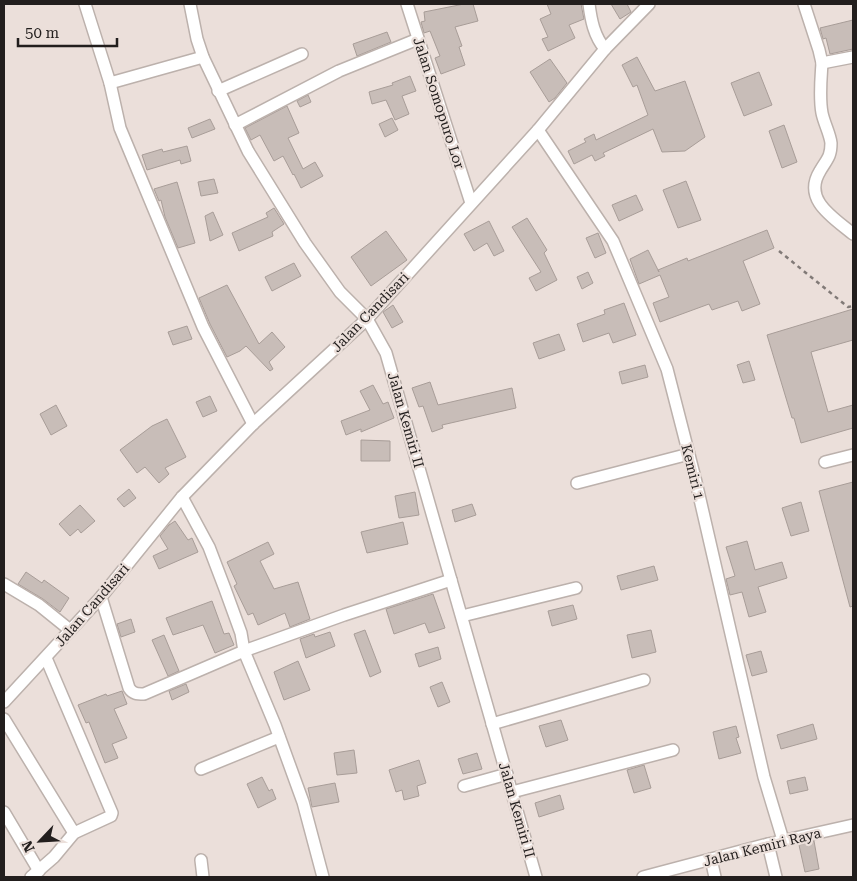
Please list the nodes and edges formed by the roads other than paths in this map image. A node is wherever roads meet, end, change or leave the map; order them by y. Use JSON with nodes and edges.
{"nodes":[{"id":1,"x":84,"y":4,"type":"edge"},
{"id":2,"x":190,"y":4,"type":"edge"},
{"id":3,"x":407,"y":4,"type":"edge"},
{"id":4,"x":589,"y":4,"type":"edge"},
{"id":5,"x":649,"y":4,"type":"edge"},
{"id":6,"x":804,"y":4,"type":"edge"},
{"id":7,"x":418,"y":38,"type":"junction"},
{"id":8,"x":605,"y":49,"type":"junction"},
{"id":9,"x":302,"y":54,"type":"dead end"},
{"id":10,"x":203,"y":57,"type":"junction"},
{"id":11,"x":853,"y":57,"type":"edge"},
{"id":12,"x":822,"y":63,"type":"junction"},
{"id":13,"x":110,"y":83,"type":"junction"},
{"id":14,"x":218,"y":91,"type":"junction"},
{"id":15,"x":235,"y":124,"type":"junction"},
{"id":16,"x":538,"y":130,"type":"junction"},
{"id":17,"x":471,"y":203,"type":"junction"},
{"id":18,"x":853,"y":234,"type":"edge"},
{"id":19,"x":366,"y":319,"type":"junction"},
{"id":20,"x":253,"y":424,"type":"junction"},
{"id":21,"x":689,"y":454,"type":"junction"},
{"id":22,"x":853,"y":455,"type":"edge"},
{"id":23,"x":825,"y":462,"type":"dead end"},
{"id":24,"x":577,"y":483,"type":"dead end"},
{"id":25,"x":182,"y":497,"type":"junction"},
{"id":26,"x":451,"y":580,"type":"junction"},
{"id":27,"x":4,"y":584,"type":"edge"},
{"id":28,"x":576,"y":588,"type":"dead end"},
{"id":29,"x":101,"y":597,"type":"junction"},
{"id":30,"x":462,"y":616,"type":"junction"},
{"id":31,"x":70,"y":630,"type":"junction"},
{"id":32,"x":244,"y":651,"type":"junction"},
{"id":33,"x":46,"y":658,"type":"junction"},
{"id":34,"x":644,"y":680,"type":"dead end"},
{"id":35,"x":4,"y":702,"type":"edge"},
{"id":36,"x":4,"y":719,"type":"edge"},
{"id":37,"x":492,"y":724,"type":"junction"},
{"id":38,"x":279,"y":737,"type":"junction"},
{"id":39,"x":673,"y":750,"type":"dead end"},
{"id":40,"x":201,"y":769,"type":"dead end"},
{"id":41,"x":507,"y":774,"type":"junction"},
{"id":42,"x":464,"y":786,"type":"dead end"},
{"id":43,"x":512,"y":792,"type":"junction"},
{"id":44,"x":4,"y":812,"type":"edge"},
{"id":45,"x":853,"y":825,"type":"edge"},
{"id":46,"x":74,"y":833,"type":"junction"},
{"id":47,"x":783,"y":840,"type":"junction"},
{"id":48,"x":768,"y":844,"type":"junction"},
{"id":49,"x":711,"y":859,"type":"junction"},
{"id":50,"x":201,"y":860,"type":"dead end"},
{"id":51,"x":35,"y":874,"type":"edge"},
{"id":52,"x":203,"y":877,"type":"edge"},
{"id":53,"x":323,"y":877,"type":"edge"},
{"id":54,"x":536,"y":877,"type":"edge"},
{"id":55,"x":643,"y":877,"type":"edge"},
{"id":56,"x":715,"y":877,"type":"edge"},
{"id":57,"x":776,"y":877,"type":"edge"}],
"edges":[{"from":1,"to":13,"type":"street"},
{"from":2,"to":10,"type":"street","name":"Jalan Kemiri II"},
{"from":3,"to":7,"type":"street","name":"Jalan Somopuro Lor"},
{"from":4,"to":8,"type":"street"},
{"from":5,"to":8,"type":"street","name":"Jalan Candisari"},
{"from":6,"to":12,"type":"street"},
{"from":7,"to":15,"type":"street"},
{"from":7,"to":17,"type":"street","name":"Jalan Somopuro Lor"},
{"from":8,"to":16,"type":"street","name":"Jalan Candisari"},
{"from":9,"to":14,"type":"street"},
{"from":10,"to":13,"type":"street"},
{"from":10,"to":14,"type":"street","name":"Jalan Kemiri II"},
{"from":11,"to":12,"type":"street"},
{"from":12,"to":18,"type":"street"},
{"from":13,"to":20,"type":"street"},
{"from":14,"to":15,"type":"street","name":"Jalan Kemiri II"},
{"from":15,"to":19,"type":"street","name":"Jalan Kemiri II"},
{"from":16,"to":17,"type":"street","name":"Jalan Candisari"},
{"from":16,"to":21,"type":"street","name":"Kemiri 1"},
{"from":17,"to":19,"type":"street","name":"Jalan Candisari"},
{"from":19,"to":20,"type":"street","name":"Jalan Candisari"},
{"from":19,"to":26,"type":"street","name":"Jalan Kemiri II"},
{"from":20,"to":25,"type":"street","name":"Jalan Candisari"},
{"from":21,"to":24,"type":"street"},
{"from":21,"to":47,"type":"street","name":"Kemiri 1"},
{"from":22,"to":23,"type":"street"},
{"from":25,"to":29,"type":"street","name":"Jalan Candisari"},
{"from":25,"to":32,"type":"street"},
{"from":26,"to":30,"type":"street","name":"Jalan Kemiri II"},
{"from":26,"to":32,"type":"street"},
{"from":27,"to":31,"type":"street"},
{"from":28,"to":30,"type":"street"},
{"from":29,"to":31,"type":"street","name":"Jalan Candisari"},
{"from":29,"to":32,"type":"street"},
{"from":30,"to":37,"type":"street","name":"Jalan Kemiri II"},
{"from":31,"to":33,"type":"street","name":"Jalan Candisari"},
{"from":32,"to":38,"type":"street"},
{"from":33,"to":35,"type":"street","name":"Jalan Candisari"},
{"from":33,"to":46,"type":"street"},
{"from":34,"to":37,"type":"street"},
{"from":36,"to":46,"type":"street"},
{"from":37,"to":41,"type":"street","name":"Jalan Kemiri II"},
{"from":38,"to":40,"type":"street"},
{"from":38,"to":53,"type":"street"},
{"from":39,"to":43,"type":"street"},
{"from":41,"to":42,"type":"street"},
{"from":41,"to":43,"type":"street","name":"Jalan Kemiri II"},
{"from":43,"to":54,"type":"street","name":"Jalan Kemiri II"},
{"from":44,"to":51,"type":"street"},
{"from":45,"to":47,"type":"street","name":"Jalan Kemiri Raya"},
{"from":46,"to":51,"type":"street"},
{"from":47,"to":48,"type":"street","name":"Jalan Kemiri Raya"},
{"from":48,"to":49,"type":"street","name":"Jalan Kemiri Raya"},
{"from":48,"to":57,"type":"street"},
{"from":49,"to":55,"type":"street","name":"Jalan Kemiri Raya"},
{"from":49,"to":56,"type":"street"},
{"from":50,"to":52,"type":"street"}]}
